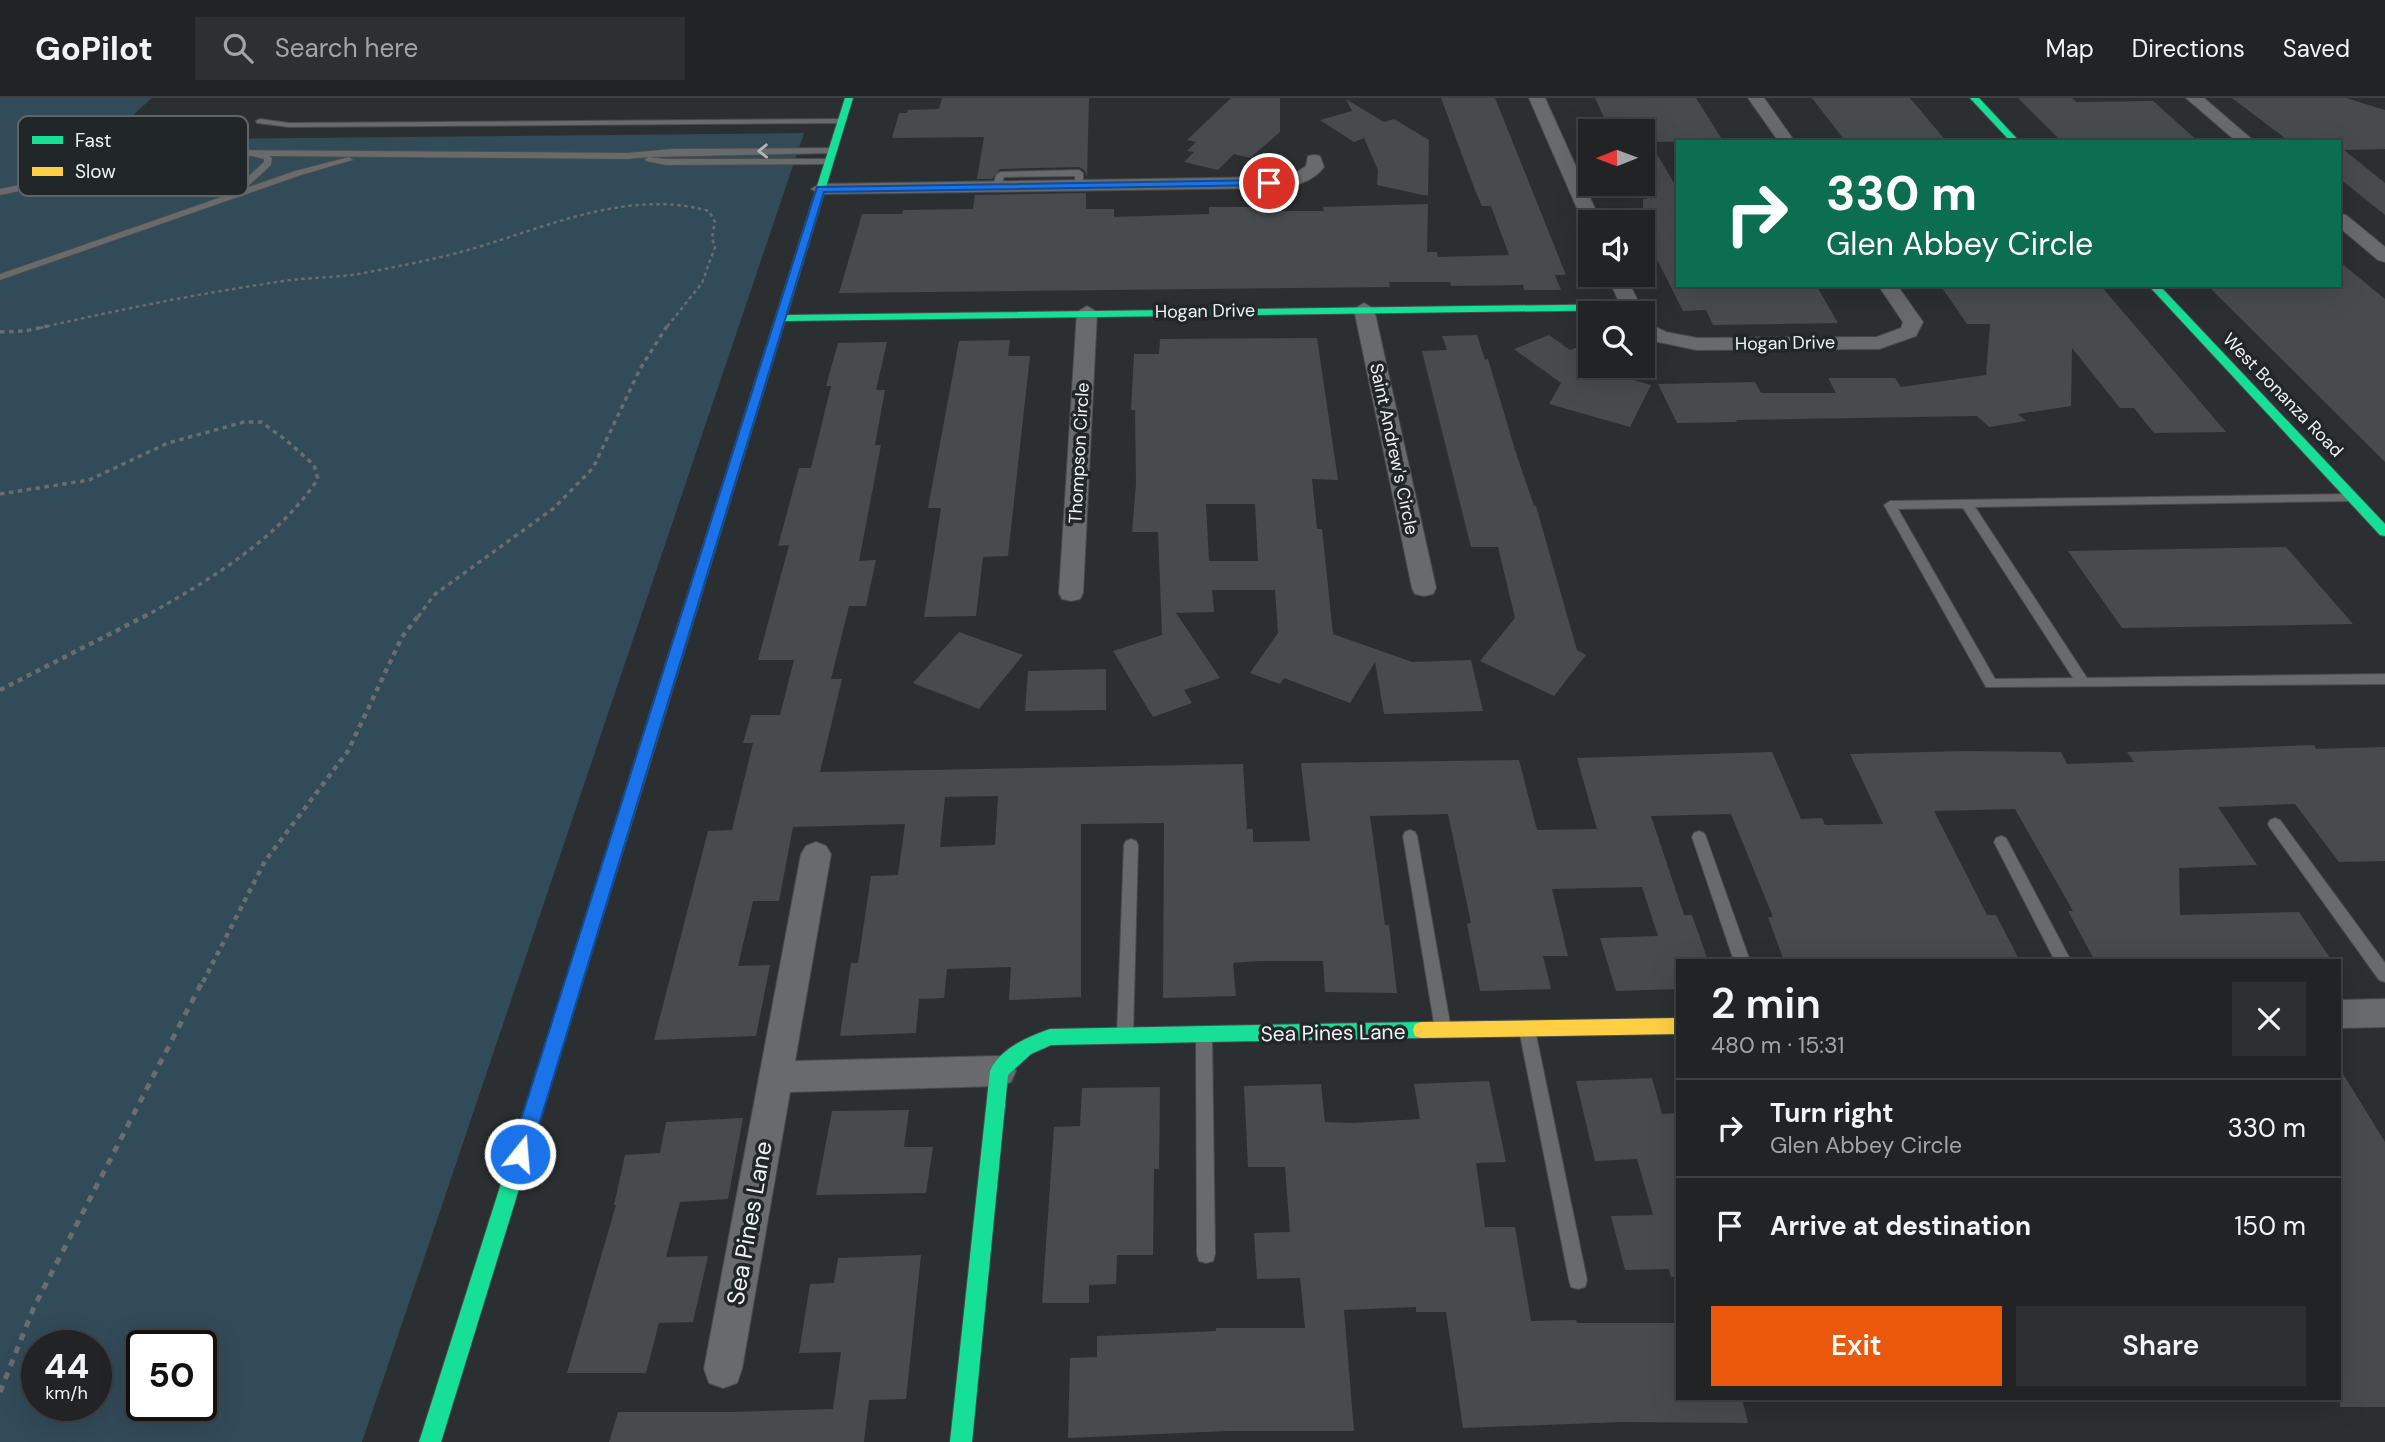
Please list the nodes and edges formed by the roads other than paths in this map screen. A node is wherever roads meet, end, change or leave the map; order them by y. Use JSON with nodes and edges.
{"nodes":[{"id":1,"x":849,"y":98,"type":"edge"},
{"id":2,"x":1537,"y":98,"type":"edge"},
{"id":3,"x":1756,"y":98,"type":"edge"},
{"id":4,"x":1974,"y":98,"type":"edge"},
{"id":5,"x":2194,"y":98,"type":"edge"},
{"id":6,"x":260,"y":121,"type":"dead end"},
{"id":7,"x":842,"y":121,"type":"junction"},
{"id":8,"x":1786,"y":140,"type":"edge"},
{"id":9,"x":2014,"y":140,"type":"edge"},
{"id":10,"x":2245,"y":140,"type":"edge"},
{"id":11,"x":248,"y":153,"type":"edge"},
{"id":12,"x":248,"y":154,"type":"edge"},
{"id":13,"x":406,"y":154,"type":"junction"},
{"id":14,"x":830,"y":156,"type":"junction"},
{"id":15,"x":1314,"y":160,"type":"dead end"},
{"id":16,"x":248,"y":182,"type":"edge"},
{"id":17,"x":18,"y":188,"type":"edge"},
{"id":18,"x":820,"y":189,"type":"junction"},
{"id":19,"x":248,"y":191,"type":"edge"},
{"id":20,"x":0,"y":192,"type":"edge"},
{"id":21,"x":233,"y":196,"type":"edge"},
{"id":22,"x":1587,"y":210,"type":"edge"},
{"id":23,"x":2341,"y":220,"type":"edge"},
{"id":24,"x":2385,"y":256,"type":"edge"},
{"id":25,"x":0,"y":277,"type":"edge"},
{"id":26,"x":1888,"y":287,"type":"edge"},
{"id":27,"x":2154,"y":287,"type":"edge"},
{"id":28,"x":1364,"y":309,"type":"junction"},
{"id":29,"x":1578,"y":310,"type":"edge"},
{"id":30,"x":1087,"y":312,"type":"junction"},
{"id":31,"x":780,"y":318,"type":"junction"},
{"id":32,"x":1655,"y":333,"type":"edge"},
{"id":33,"x":2354,"y":498,"type":"junction"},
{"id":34,"x":1966,"y":503,"type":"junction"},
{"id":35,"x":2385,"y":532,"type":"edge"},
{"id":36,"x":1424,"y":588,"type":"dead end"},
{"id":37,"x":1071,"y":593,"type":"dead end"},
{"id":38,"x":2385,"y":679,"type":"edge"},
{"id":39,"x":2083,"y":683,"type":"junction"},
{"id":40,"x":2275,"y":824,"type":"dead end"},
{"id":41,"x":1410,"y":836,"type":"dead end"},
{"id":42,"x":1699,"y":837,"type":"dead end"},
{"id":43,"x":2001,"y":842,"type":"dead end"},
{"id":44,"x":1131,"y":845,"type":"dead end"},
{"id":45,"x":816,"y":854,"type":"dead end"},
{"id":46,"x":1741,"y":959,"type":"edge"},
{"id":47,"x":2062,"y":959,"type":"edge"},
{"id":48,"x":2385,"y":975,"type":"edge"},
{"id":49,"x":2385,"y":1013,"type":"edge"},
{"id":50,"x":2341,"y":1014,"type":"edge"},
{"id":51,"x":1676,"y":1026,"type":"edge"},
{"id":52,"x":1527,"y":1029,"type":"junction"},
{"id":53,"x":1443,"y":1030,"type":"junction"},
{"id":54,"x":1204,"y":1035,"type":"junction"},
{"id":55,"x":1125,"y":1036,"type":"junction"},
{"id":56,"x":999,"y":1070,"type":"junction"},
{"id":57,"x":775,"y":1077,"type":"junction"},
{"id":58,"x":1206,"y":1254,"type":"dead end"},
{"id":59,"x":1578,"y":1280,"type":"dead end"},
{"id":60,"x":723,"y":1369,"type":"dead end"},
{"id":61,"x":430,"y":1442,"type":"edge"},
{"id":62,"x":961,"y":1442,"type":"edge"}],
"edges":[{"from":1,"to":7,"type":"street"},
{"from":2,"to":22,"type":"street"},
{"from":3,"to":8,"type":"street"},
{"from":4,"to":9,"type":"street"},
{"from":5,"to":10,"type":"street"},
{"from":6,"to":7,"type":"lane"},
{"from":7,"to":14,"type":"street"},
{"from":11,"to":13,"type":"lane"},
{"from":12,"to":16,"type":"lane"},
{"from":13,"to":14,"type":"lane"},
{"from":13,"to":19,"type":"lane"},
{"from":14,"to":18,"type":"street"},
{"from":15,"to":18,"type":"street"},
{"from":17,"to":20,"type":"lane"},
{"from":18,"to":31,"type":"street"},
{"from":21,"to":25,"type":"lane"},
{"from":23,"to":24,"type":"street"},
{"from":26,"to":32,"type":"street","name":"Hogan Drive"},
{"from":27,"to":33,"type":"street","name":"West Bonanza Road"},
{"from":28,"to":29,"type":"street","name":"Hogan Drive"},
{"from":28,"to":30,"type":"street","name":"Hogan Drive"},
{"from":28,"to":36,"type":"street","name":"Saint Andrew's Circle"},
{"from":30,"to":31,"type":"street","name":"Hogan Drive"},
{"from":30,"to":37,"type":"street","name":"Thompson Circle"},
{"from":31,"to":61,"type":"street"},
{"from":33,"to":34,"type":"lane"},
{"from":33,"to":35,"type":"street","name":"West Bonanza Road"},
{"from":34,"to":39,"type":"lane"},
{"from":34,"to":39,"type":"lane"},
{"from":38,"to":39,"type":"lane"},
{"from":40,"to":48,"type":"lane"},
{"from":41,"to":53,"type":"lane"},
{"from":42,"to":46,"type":"lane"},
{"from":43,"to":47,"type":"lane"},
{"from":44,"to":55,"type":"lane"},
{"from":45,"to":57,"type":"street","name":"Sea Pines Lane"},
{"from":49,"to":50,"type":"street"},
{"from":51,"to":52,"type":"street","name":"Sea Pines Lane"},
{"from":52,"to":53,"type":"street","name":"Sea Pines Lane"},
{"from":52,"to":59,"type":"lane"},
{"from":53,"to":54,"type":"street","name":"Sea Pines Lane"},
{"from":54,"to":55,"type":"street","name":"Sea Pines Lane"},
{"from":54,"to":58,"type":"lane"},
{"from":55,"to":56,"type":"street","name":"Sea Pines Lane"},
{"from":56,"to":57,"type":"street"},
{"from":56,"to":62,"type":"street"},
{"from":57,"to":60,"type":"street","name":"Sea Pines Lane"}]}
